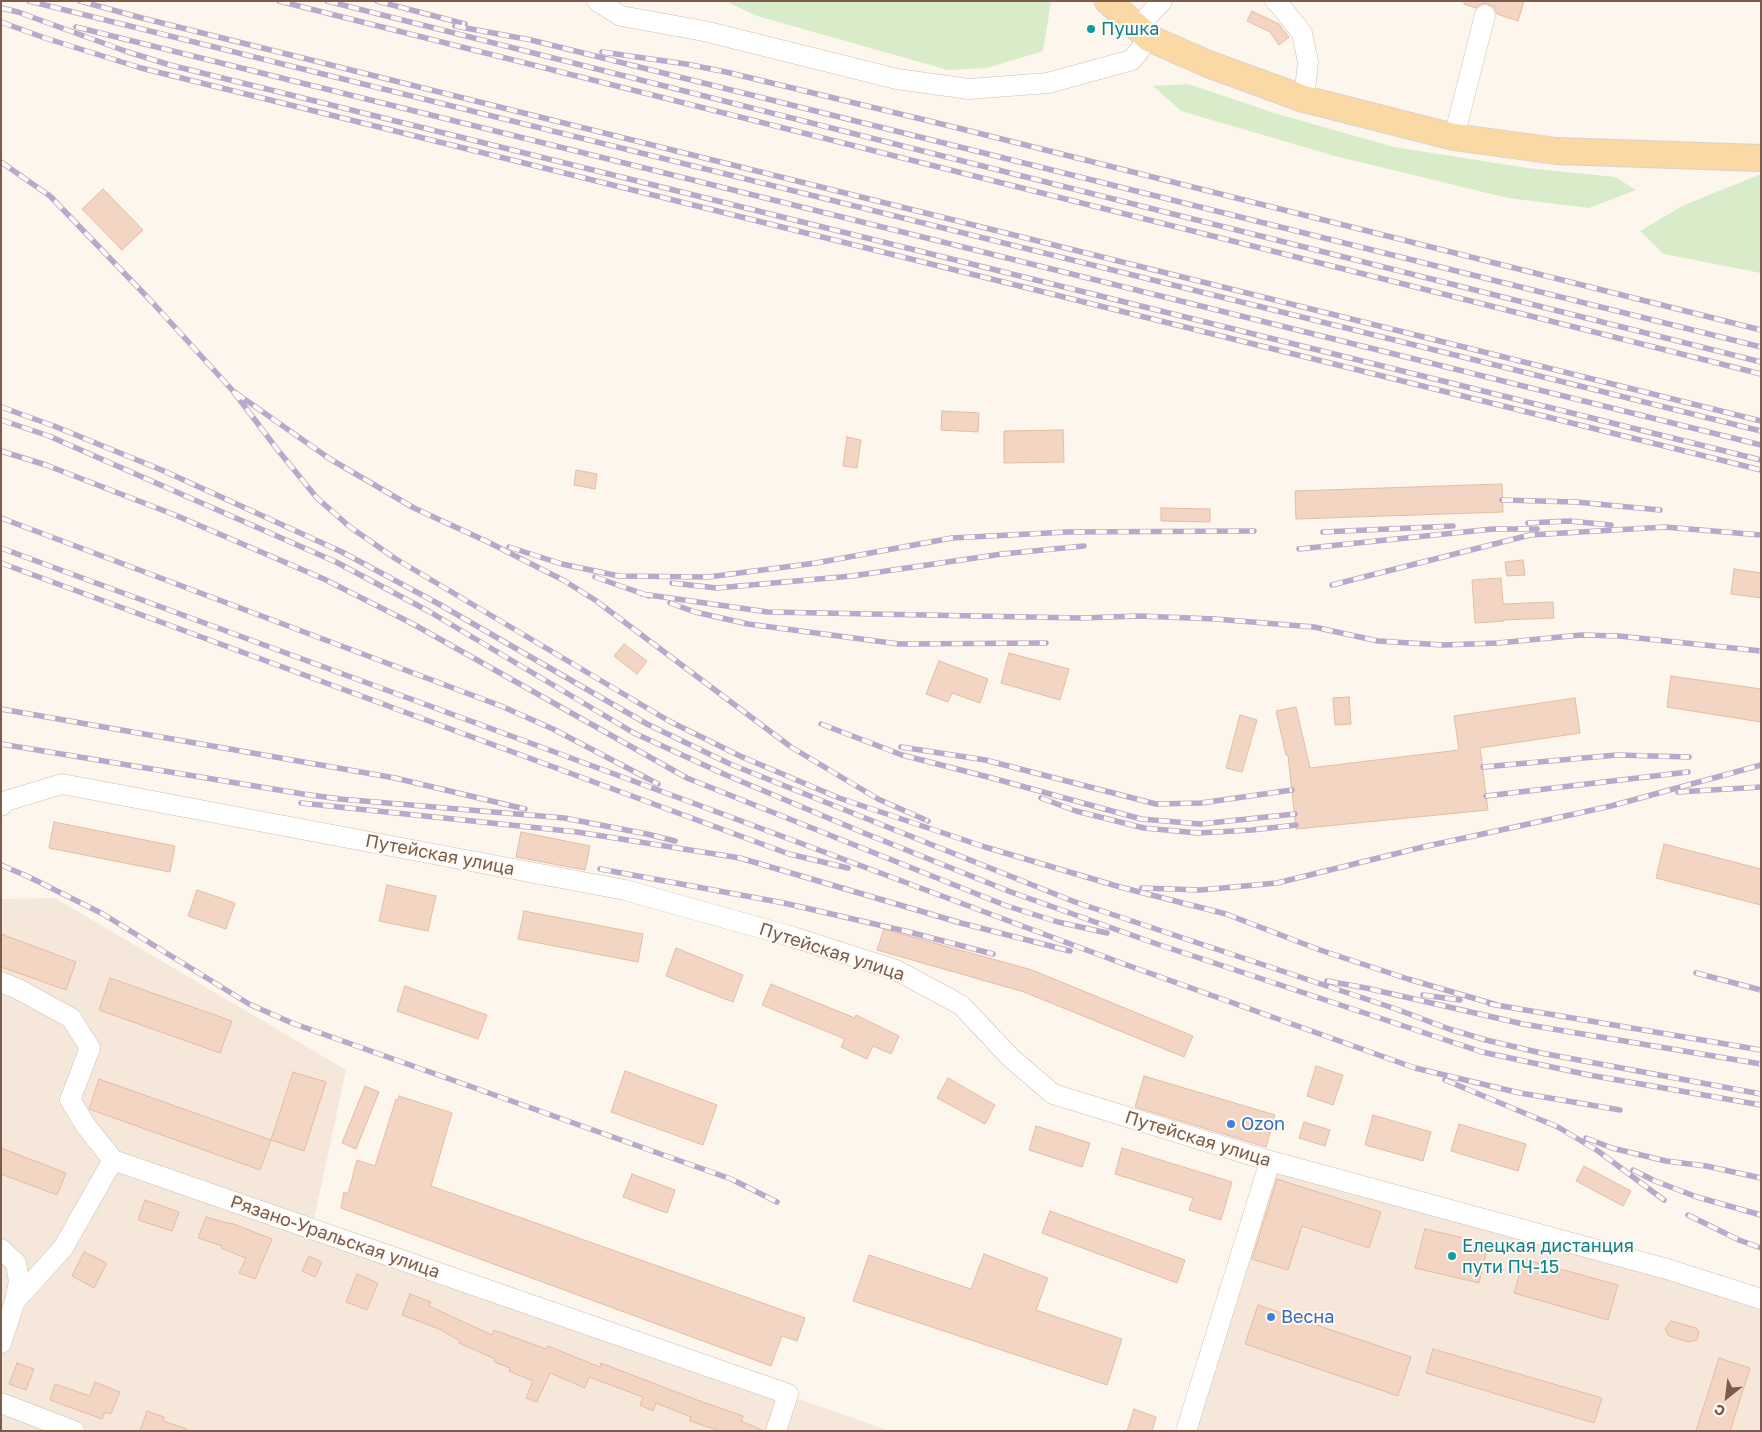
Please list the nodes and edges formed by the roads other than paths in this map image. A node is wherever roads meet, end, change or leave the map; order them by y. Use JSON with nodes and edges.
{"nodes":[{"id":1,"x":597,"y":1,"type":"edge"},
{"id":2,"x":1108,"y":1,"type":"edge"},
{"id":3,"x":1162,"y":1,"type":"edge"},
{"id":4,"x":1275,"y":1,"type":"edge"},
{"id":5,"x":1485,"y":15,"type":"dead end"},
{"id":6,"x":1143,"y":33,"type":"junction"},
{"id":7,"x":1304,"y":99,"type":"junction"},
{"id":8,"x":1454,"y":137,"type":"junction"},
{"id":9,"x":1761,"y":158,"type":"edge"},
{"id":10,"x":1,"y":806,"type":"edge"},
{"id":11,"x":1,"y":982,"type":"edge"},
{"id":12,"x":113,"y":1160,"type":"junction"},
{"id":13,"x":1270,"y":1161,"type":"junction"},
{"id":14,"x":1,"y":1249,"type":"edge"},
{"id":15,"x":1761,"y":1299,"type":"edge"},
{"id":16,"x":15,"y":1301,"type":"junction"},
{"id":17,"x":1,"y":1343,"type":"edge"},
{"id":18,"x":1,"y":1403,"type":"edge"},
{"id":19,"x":74,"y":1431,"type":"edge"},
{"id":20,"x":776,"y":1431,"type":"edge"},
{"id":21,"x":1186,"y":1431,"type":"edge"}],
"edges":[{"from":1,"to":6,"type":"street"},
{"from":2,"to":6,"type":"main road"},
{"from":3,"to":6,"type":"street"},
{"from":4,"to":7,"type":"street"},
{"from":5,"to":8,"type":"street"},
{"from":6,"to":7,"type":"main road"},
{"from":7,"to":8,"type":"main road"},
{"from":8,"to":9,"type":"main road"},
{"from":10,"to":13,"type":"street","name":"Путейская улица"},
{"from":11,"to":12,"type":"street"},
{"from":12,"to":16,"type":"street"},
{"from":12,"to":20,"type":"street","name":"Рязано-Уральская улица"},
{"from":13,"to":15,"type":"street","name":"Путейская улица"},
{"from":13,"to":21,"type":"street"},
{"from":14,"to":16,"type":"street"},
{"from":16,"to":17,"type":"street"},
{"from":18,"to":19,"type":"street"}]}
